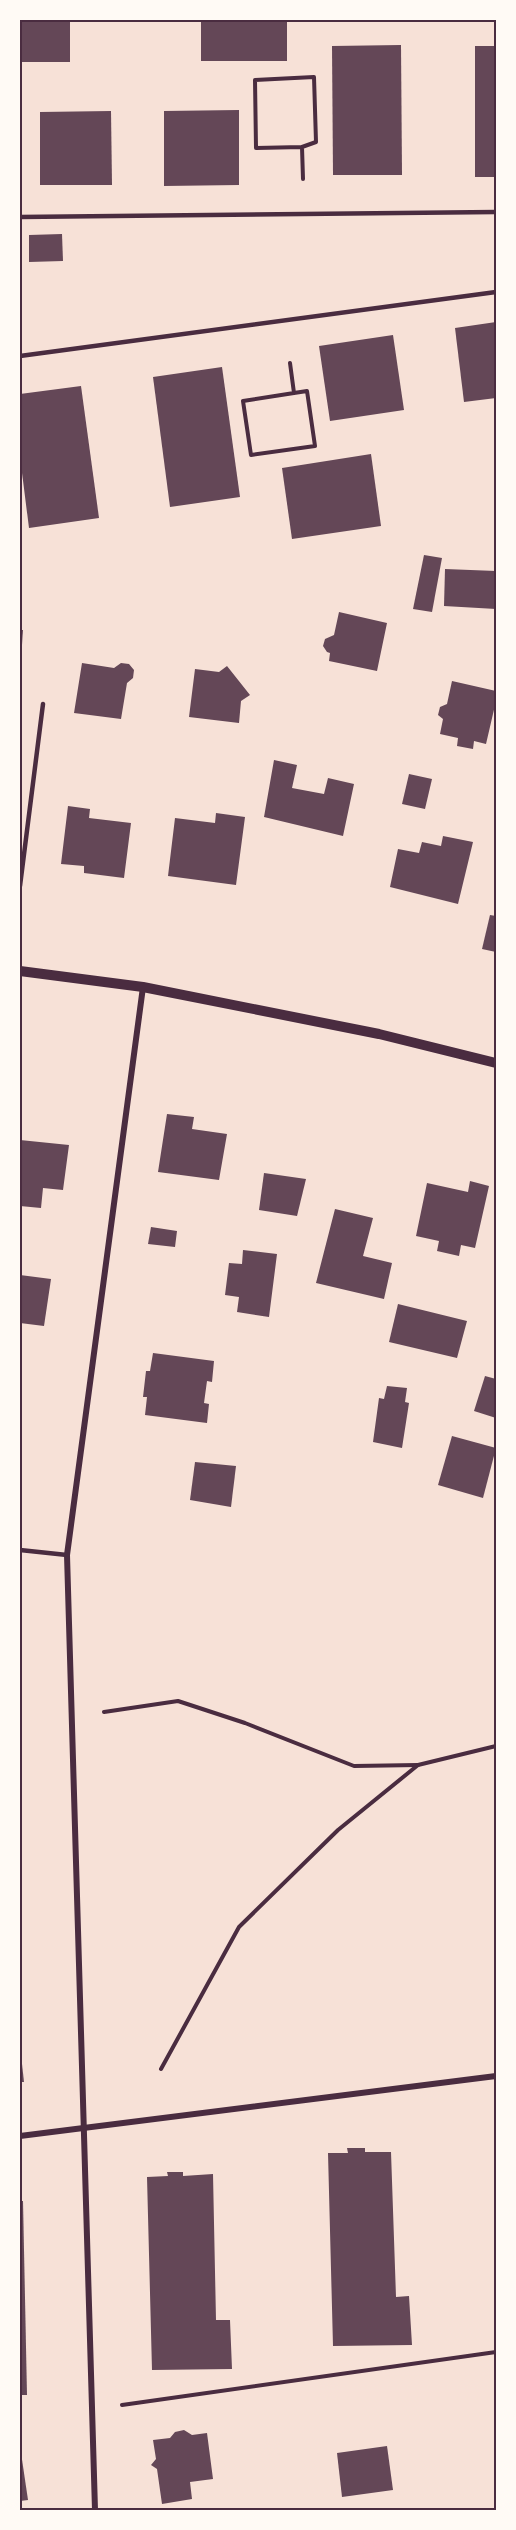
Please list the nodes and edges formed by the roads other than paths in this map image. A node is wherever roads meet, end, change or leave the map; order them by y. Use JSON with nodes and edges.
{"nodes":[{"id":1,"x":496,"y":212,"type":"edge"},
{"id":2,"x":20,"y":217,"type":"edge"},
{"id":3,"x":496,"y":292,"type":"edge"},
{"id":4,"x":20,"y":356,"type":"edge"},
{"id":5,"x":43,"y":704,"type":"dead end"},
{"id":6,"x":20,"y":886,"type":"edge"},
{"id":7,"x":20,"y":971,"type":"edge"},
{"id":8,"x":143,"y":987,"type":"junction"},
{"id":9,"x":496,"y":1063,"type":"edge"},
{"id":10,"x":20,"y":1550,"type":"edge"},
{"id":11,"x":67,"y":1555,"type":"junction"},
{"id":12,"x":496,"y":2076,"type":"edge"},
{"id":13,"x":83,"y":2128,"type":"junction"},
{"id":14,"x":20,"y":2136,"type":"edge"},
{"id":15,"x":94,"y":2511,"type":"edge"}],
"edges":[{"from":1,"to":2,"type":"lane"},
{"from":3,"to":4,"type":"lane"},
{"from":5,"to":6,"type":"lane"},
{"from":7,"to":8,"type":"street"},
{"from":8,"to":9,"type":"street"},
{"from":8,"to":11,"type":"street"},
{"from":10,"to":11,"type":"lane"},
{"from":11,"to":13,"type":"street"},
{"from":12,"to":13,"type":"street"},
{"from":13,"to":14,"type":"street"},
{"from":13,"to":15,"type":"street"}]}
